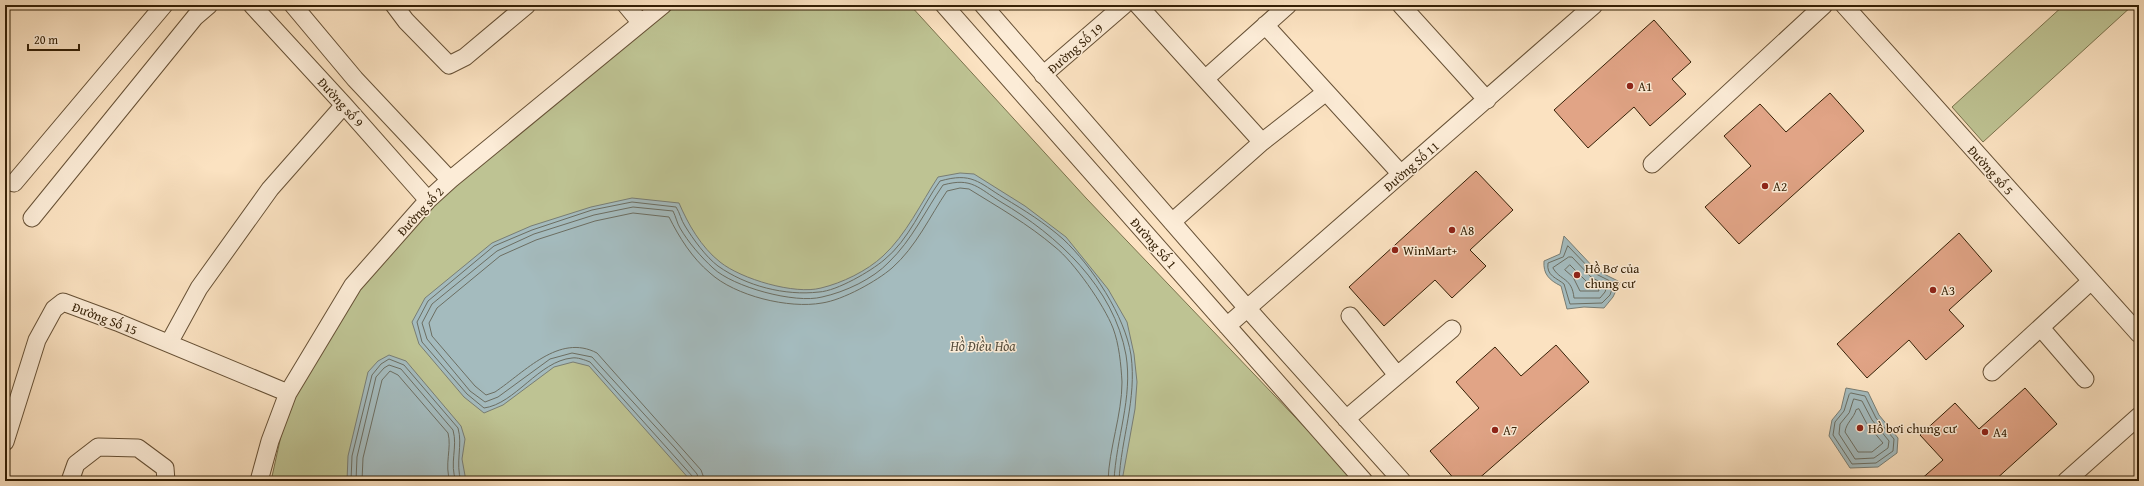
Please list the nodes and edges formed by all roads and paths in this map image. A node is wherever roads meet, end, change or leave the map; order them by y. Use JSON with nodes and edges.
{"nodes":[{"id":1,"x":164,"y":5,"type":"edge"},
{"id":2,"x":209,"y":5,"type":"edge"},
{"id":3,"x":252,"y":5,"type":"edge"},
{"id":4,"x":293,"y":5,"type":"edge"},
{"id":5,"x":394,"y":5,"type":"edge"},
{"id":6,"x":527,"y":5,"type":"edge"},
{"id":7,"x":626,"y":5,"type":"edge"},
{"id":8,"x":663,"y":5,"type":"edge"},
{"id":9,"x":944,"y":5,"type":"edge"},
{"id":10,"x":983,"y":5,"type":"edge"},
{"id":11,"x":1124,"y":5,"type":"edge"},
{"id":12,"x":1138,"y":5,"type":"edge"},
{"id":13,"x":1288,"y":5,"type":"edge"},
{"id":14,"x":1401,"y":5,"type":"edge"},
{"id":15,"x":1594,"y":5,"type":"edge"},
{"id":16,"x":1824,"y":5,"type":"edge"},
{"id":17,"x":1844,"y":5,"type":"edge"},
{"id":18,"x":641,"y":23,"type":"junction"},
{"id":19,"x":1265,"y":25,"type":"junction"},
{"id":20,"x":1043,"y":75,"type":"junction"},
{"id":21,"x":1205,"y":79,"type":"junction"},
{"id":22,"x":1326,"y":92,"type":"junction"},
{"id":23,"x":1487,"y":100,"type":"junction"},
{"id":24,"x":344,"y":104,"type":"junction"},
{"id":25,"x":1262,"y":142,"type":"junction"},
{"id":26,"x":1652,"y":164,"type":"dead end"},
{"id":27,"x":1401,"y":174,"type":"junction"},
{"id":28,"x":450,"y":180,"type":"junction"},
{"id":29,"x":14,"y":182,"type":"dead end"},
{"id":30,"x":428,"y":200,"type":"junction"},
{"id":31,"x":32,"y":218,"type":"dead end"},
{"id":32,"x":1172,"y":222,"type":"junction"},
{"id":33,"x":2091,"y":281,"type":"junction"},
{"id":34,"x":1246,"y":308,"type":"junction"},
{"id":35,"x":1350,"y":316,"type":"dead end"},
{"id":36,"x":1227,"y":326,"type":"junction"},
{"id":37,"x":2041,"y":328,"type":"junction"},
{"id":38,"x":1452,"y":329,"type":"dead end"},
{"id":39,"x":2139,"y":334,"type":"edge"},
{"id":40,"x":168,"y":344,"type":"junction"},
{"id":41,"x":1992,"y":372,"type":"dead end"},
{"id":42,"x":1397,"y":375,"type":"junction"},
{"id":43,"x":2085,"y":379,"type":"dead end"},
{"id":44,"x":288,"y":393,"type":"junction"},
{"id":45,"x":2139,"y":416,"type":"edge"},
{"id":46,"x":1346,"y":419,"type":"junction"},
{"id":47,"x":5,"y":442,"type":"edge"},
{"id":48,"x":70,"y":481,"type":"edge"},
{"id":49,"x":166,"y":481,"type":"edge"},
{"id":50,"x":259,"y":481,"type":"edge"},
{"id":51,"x":1364,"y":481,"type":"edge"},
{"id":52,"x":1402,"y":481,"type":"edge"},
{"id":53,"x":2066,"y":481,"type":"edge"}],
"edges":[{"from":1,"to":29,"type":"street"},
{"from":2,"to":31,"type":"street"},
{"from":3,"to":24,"type":"street","name":"Đường số 9"},
{"from":4,"to":28,"type":"street","name":"Đường số 9"},
{"from":5,"to":6,"type":"street"},
{"from":7,"to":18,"type":"street"},
{"from":8,"to":18,"type":"street","name":"Đường số 2"},
{"from":9,"to":36,"type":"street","name":"Đường Số 1"},
{"from":10,"to":20,"type":"street"},
{"from":11,"to":20,"type":"street","name":"Đường Số 19"},
{"from":12,"to":21,"type":"street"},
{"from":13,"to":19,"type":"street"},
{"from":14,"to":23,"type":"street"},
{"from":15,"to":23,"type":"street","name":"Đường Số 11"},
{"from":16,"to":26,"type":"street"},
{"from":17,"to":33,"type":"street","name":"Đường số 5"},
{"from":18,"to":28,"type":"street","name":"Đường số 2"},
{"from":19,"to":21,"type":"street"},
{"from":19,"to":22,"type":"street"},
{"from":20,"to":32,"type":"street"},
{"from":21,"to":25,"type":"street"},
{"from":22,"to":25,"type":"street"},
{"from":22,"to":27,"type":"street"},
{"from":23,"to":27,"type":"street","name":"Đường Số 11"},
{"from":24,"to":30,"type":"street","name":"Đường số 9"},
{"from":24,"to":40,"type":"street"},
{"from":25,"to":32,"type":"street"},
{"from":27,"to":34,"type":"street","name":"Đường Số 11"},
{"from":28,"to":30,"type":"street","name":"Đường số 2"},
{"from":30,"to":44,"type":"street","name":"Đường số 2"},
{"from":32,"to":34,"type":"street"},
{"from":33,"to":37,"type":"street"},
{"from":33,"to":39,"type":"street","name":"Đường số 5"},
{"from":34,"to":36,"type":"street","name":"Đường Số 11"},
{"from":34,"to":46,"type":"street"},
{"from":35,"to":42,"type":"street"},
{"from":36,"to":51,"type":"street","name":"Đường Số 1"},
{"from":37,"to":41,"type":"street"},
{"from":37,"to":43,"type":"street"},
{"from":38,"to":42,"type":"street"},
{"from":40,"to":44,"type":"street","name":"Đường Số 15"},
{"from":40,"to":47,"type":"street","name":"Đường Số 15"},
{"from":42,"to":46,"type":"street"},
{"from":44,"to":50,"type":"street","name":"Đường số 2"},
{"from":45,"to":53,"type":"street"},
{"from":46,"to":52,"type":"street"},
{"from":48,"to":49,"type":"street"}]}
